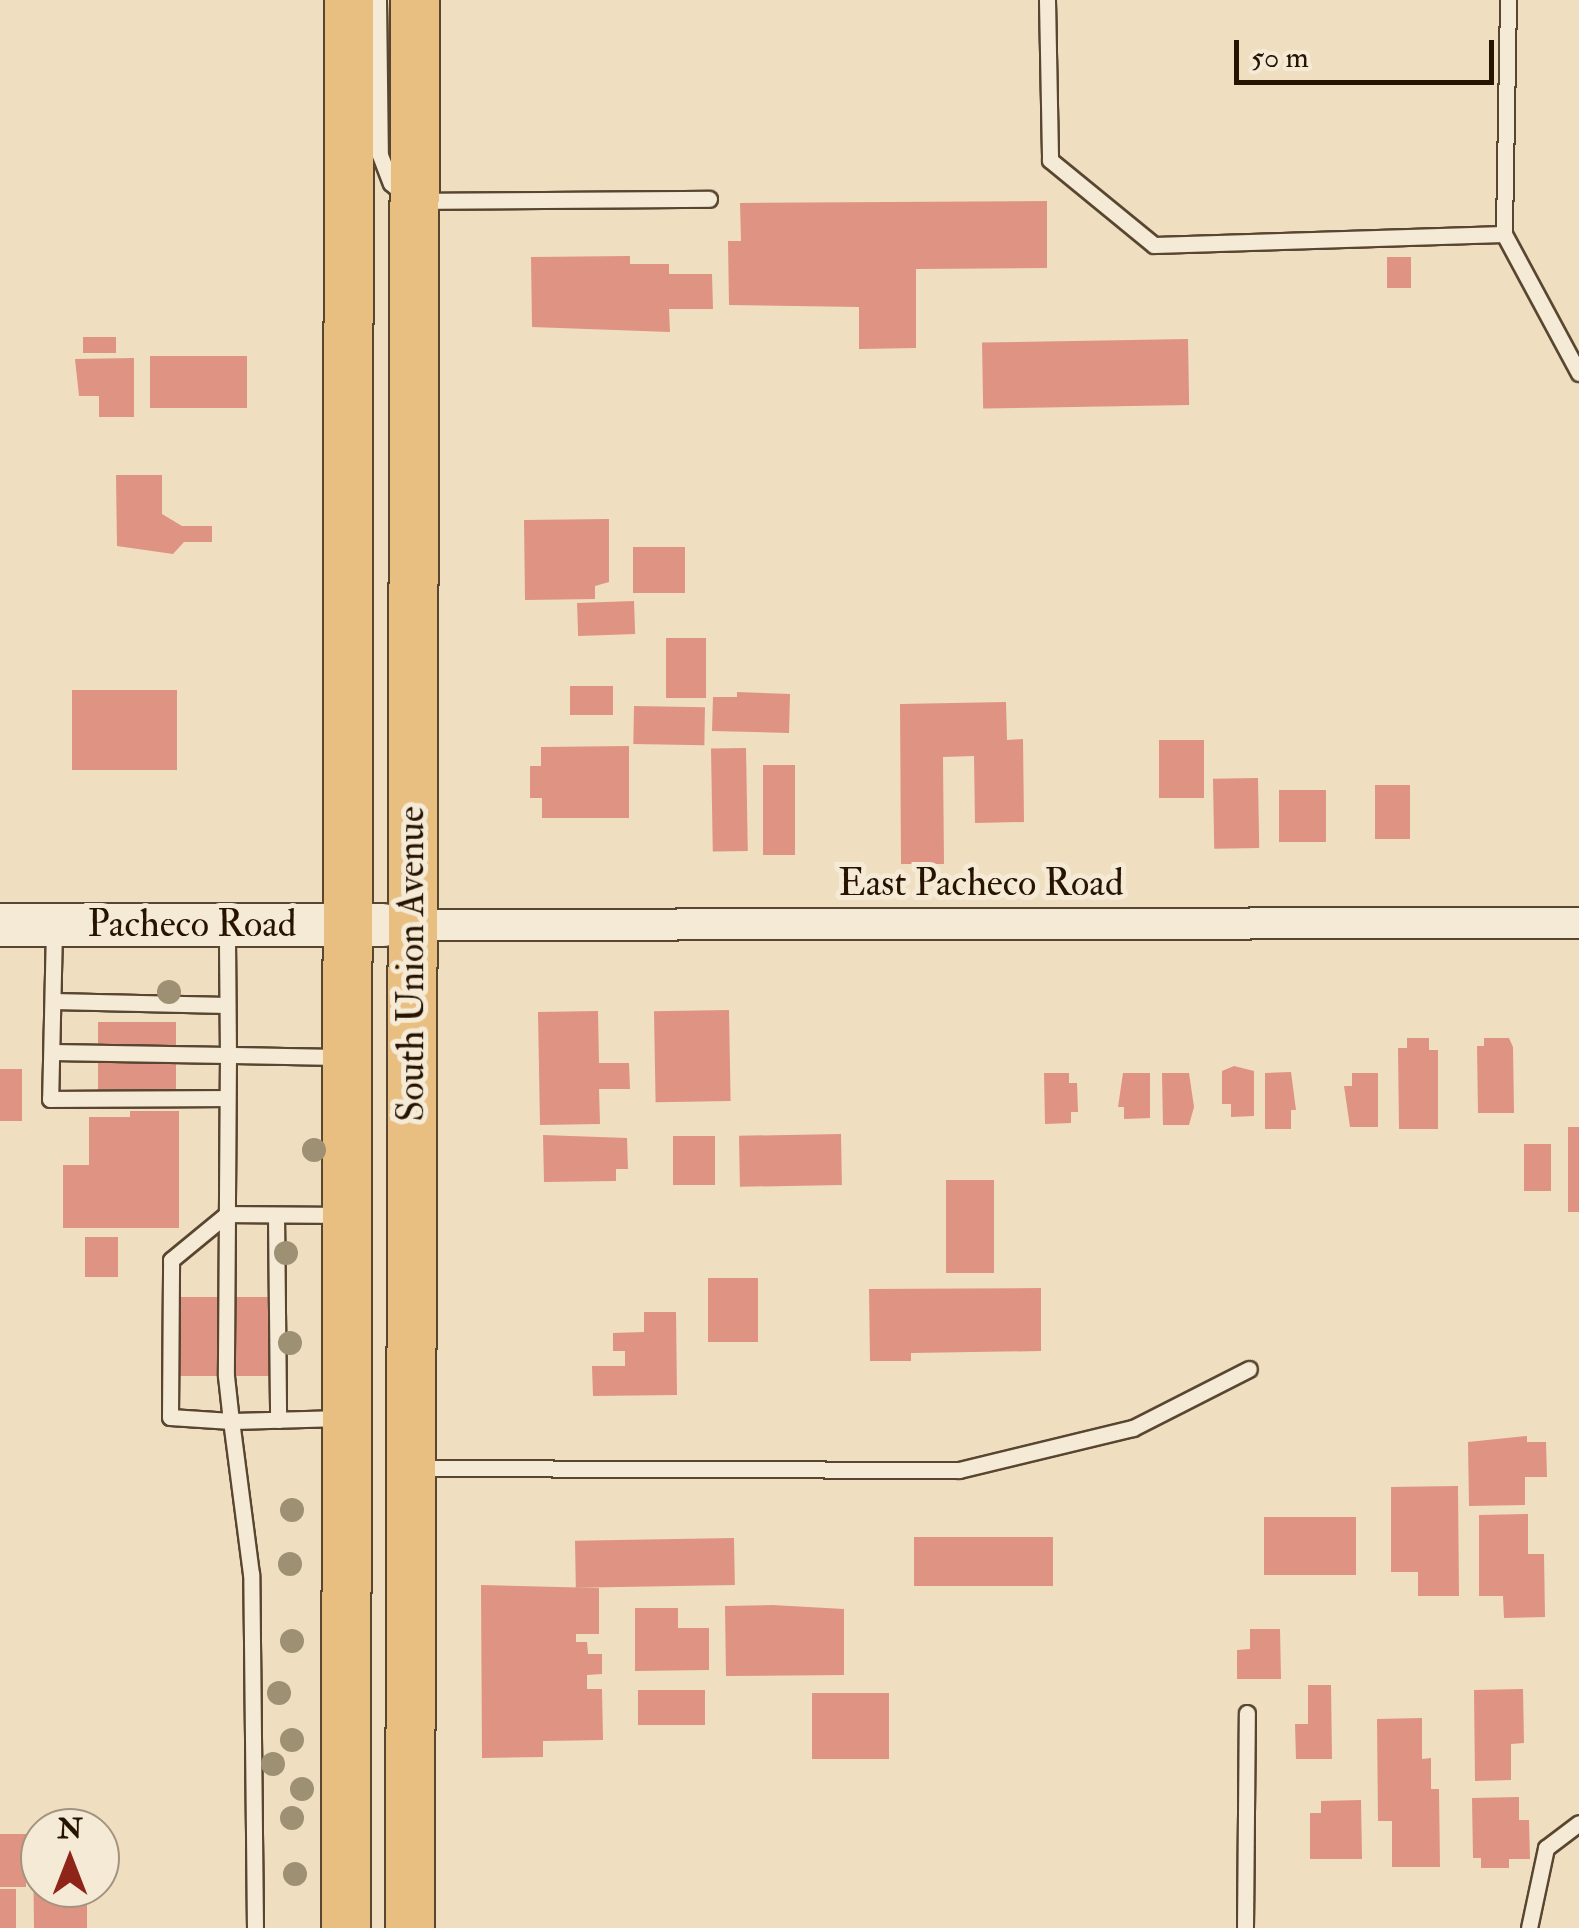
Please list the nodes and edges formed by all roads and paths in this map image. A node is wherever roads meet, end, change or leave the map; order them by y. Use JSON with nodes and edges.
{"nodes":[{"id":1,"x":348,"y":0,"type":"edge"},
{"id":2,"x":378,"y":0,"type":"edge"},
{"id":3,"x":414,"y":0,"type":"edge"},
{"id":4,"x":1047,"y":0,"type":"edge"},
{"id":5,"x":1508,"y":0,"type":"edge"},
{"id":6,"x":709,"y":199,"type":"dead end"},
{"id":7,"x":412,"y":200,"type":"junction"},
{"id":8,"x":1504,"y":234,"type":"junction"},
{"id":9,"x":1579,"y":372,"type":"edge"},
{"id":10,"x":1579,"y":924,"type":"edge"},
{"id":11,"x":0,"y":925,"type":"edge"},
{"id":12,"x":54,"y":925,"type":"junction"},
{"id":13,"x":227,"y":925,"type":"junction"},
{"id":14,"x":381,"y":925,"type":"junction"},
{"id":15,"x":53,"y":1001,"type":"junction"},
{"id":16,"x":227,"y":1005,"type":"junction"},
{"id":17,"x":52,"y":1052,"type":"junction"},
{"id":18,"x":228,"y":1055,"type":"junction"},
{"id":19,"x":348,"y":1057,"type":"junction"},
{"id":20,"x":227,"y":1098,"type":"junction"},
{"id":21,"x":227,"y":1214,"type":"junction"},
{"id":22,"x":276,"y":1215,"type":"junction"},
{"id":23,"x":347,"y":1215,"type":"junction"},
{"id":24,"x":1249,"y":1369,"type":"dead end"},
{"id":25,"x":347,"y":1418,"type":"junction"},
{"id":26,"x":278,"y":1420,"type":"junction"},
{"id":27,"x":230,"y":1421,"type":"junction"},
{"id":28,"x":411,"y":1468,"type":"junction"},
{"id":29,"x":347,"y":1531,"type":"junction"},
{"id":30,"x":1248,"y":1713,"type":"dead end"},
{"id":31,"x":1579,"y":1812,"type":"edge"},
{"id":32,"x":1579,"y":1823,"type":"edge"},
{"id":33,"x":254,"y":1928,"type":"edge"},
{"id":34,"x":346,"y":1928,"type":"edge"},
{"id":35,"x":385,"y":1928,"type":"edge"},
{"id":36,"x":410,"y":1928,"type":"edge"},
{"id":37,"x":1246,"y":1928,"type":"edge"},
{"id":38,"x":1529,"y":1928,"type":"edge"}],
"edges":[{"from":1,"to":14,"type":"main road","name":"South Union Avenue"},
{"from":2,"to":7,"type":"lane"},
{"from":3,"to":7,"type":"main road","name":"South Union Avenue"},
{"from":4,"to":8,"type":"lane"},
{"from":5,"to":8,"type":"lane"},
{"from":6,"to":7,"type":"lane"},
{"from":7,"to":14,"type":"main road","name":"South Union Avenue"},
{"from":8,"to":9,"type":"lane"},
{"from":10,"to":14,"type":"street","name":"East Pacheco Road"},
{"from":11,"to":12,"type":"street","name":"Pacheco Road"},
{"from":12,"to":13,"type":"street","name":"Pacheco Road"},
{"from":12,"to":15,"type":"lane"},
{"from":13,"to":14,"type":"street","name":"Pacheco Road"},
{"from":13,"to":16,"type":"lane"},
{"from":14,"to":19,"type":"main road","name":"South Union Avenue"},
{"from":14,"to":28,"type":"main road","name":"South Union Avenue"},
{"from":15,"to":16,"type":"lane"},
{"from":15,"to":17,"type":"lane"},
{"from":16,"to":18,"type":"lane"},
{"from":17,"to":18,"type":"lane"},
{"from":17,"to":20,"type":"lane"},
{"from":18,"to":19,"type":"lane"},
{"from":18,"to":20,"type":"lane"},
{"from":19,"to":23,"type":"main road","name":"South Union Avenue"},
{"from":20,"to":21,"type":"lane"},
{"from":21,"to":22,"type":"lane"},
{"from":21,"to":27,"type":"lane"},
{"from":21,"to":27,"type":"lane"},
{"from":22,"to":23,"type":"lane"},
{"from":22,"to":26,"type":"lane"},
{"from":23,"to":25,"type":"main road","name":"South Union Avenue"},
{"from":24,"to":28,"type":"lane"},
{"from":25,"to":26,"type":"lane"},
{"from":25,"to":29,"type":"main road","name":"South Union Avenue"},
{"from":26,"to":27,"type":"lane"},
{"from":27,"to":33,"type":"lane"},
{"from":28,"to":36,"type":"main road","name":"South Union Avenue"},
{"from":29,"to":34,"type":"main road","name":"South Union Avenue"},
{"from":29,"to":35,"type":"main road"},
{"from":30,"to":37,"type":"lane"},
{"from":31,"to":32,"type":"lane"},
{"from":32,"to":38,"type":"lane"}]}
